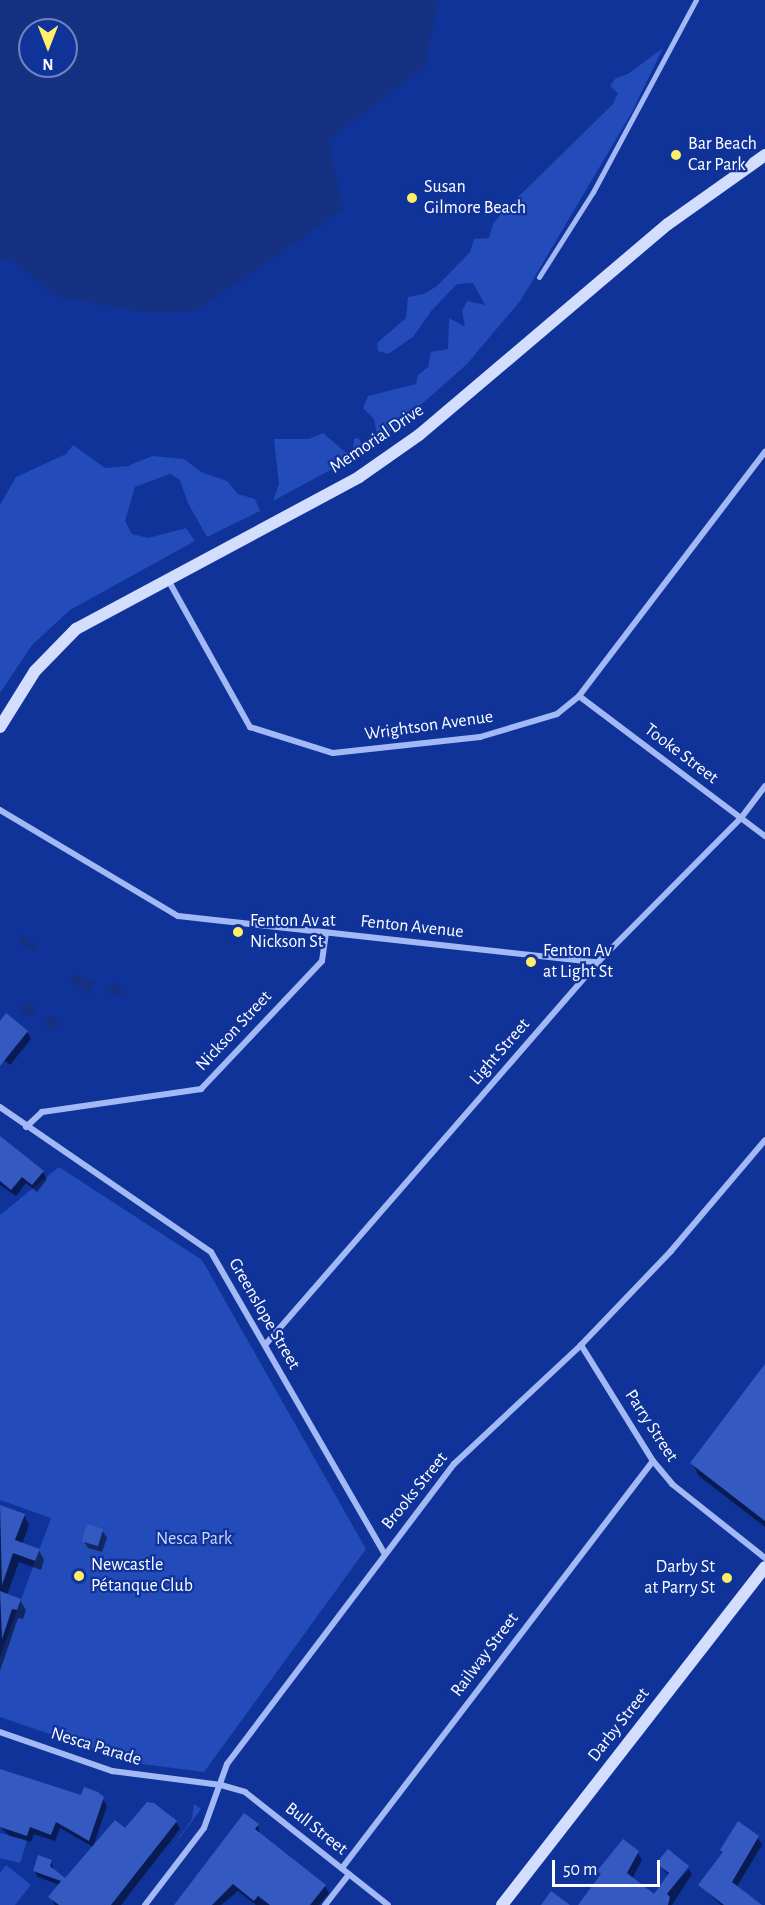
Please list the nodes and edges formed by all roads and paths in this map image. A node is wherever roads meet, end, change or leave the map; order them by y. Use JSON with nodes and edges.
{"nodes":[{"id":1,"x":696,"y":0,"type":"edge"},
{"id":2,"x":765,"y":155,"type":"edge"},
{"id":3,"x":539,"y":277,"type":"dead end"},
{"id":4,"x":765,"y":452,"type":"edge"},
{"id":5,"x":167,"y":578,"type":"junction"},
{"id":6,"x":579,"y":696,"type":"junction"},
{"id":7,"x":0,"y":728,"type":"edge"},
{"id":8,"x":765,"y":786,"type":"edge"},
{"id":9,"x":0,"y":810,"type":"edge"},
{"id":10,"x":741,"y":818,"type":"junction"},
{"id":11,"x":765,"y":836,"type":"edge"},
{"id":12,"x":326,"y":933,"type":"junction"},
{"id":13,"x":598,"y":962,"type":"junction"},
{"id":14,"x":0,"y":1107,"type":"edge"},
{"id":15,"x":26,"y":1127,"type":"junction"},
{"id":16,"x":765,"y":1140,"type":"edge"},
{"id":17,"x":264,"y":1345,"type":"junction"},
{"id":18,"x":581,"y":1345,"type":"junction"},
{"id":19,"x":653,"y":1461,"type":"junction"},
{"id":20,"x":384,"y":1553,"type":"junction"},
{"id":21,"x":765,"y":1557,"type":"edge"},
{"id":22,"x":765,"y":1567,"type":"edge"},
{"id":23,"x":0,"y":1732,"type":"edge"},
{"id":24,"x":221,"y":1785,"type":"junction"},
{"id":25,"x":342,"y":1868,"type":"junction"},
{"id":26,"x":349,"y":1874,"type":"junction"},
{"id":27,"x":145,"y":1905,"type":"edge"},
{"id":28,"x":325,"y":1905,"type":"edge"},
{"id":29,"x":388,"y":1905,"type":"edge"},
{"id":30,"x":502,"y":1905,"type":"edge"}],
"edges":[{"from":1,"to":3,"type":"street"},
{"from":2,"to":5,"type":"main road","name":"Memorial Drive"},
{"from":4,"to":6,"type":"street","name":"Wrightson Avenue"},
{"from":5,"to":6,"type":"street","name":"Wrightson Avenue"},
{"from":5,"to":7,"type":"main road","name":"Memorial Drive"},
{"from":6,"to":10,"type":"street","name":"Tooke Street"},
{"from":8,"to":10,"type":"street","name":"Light Street"},
{"from":9,"to":12,"type":"street","name":"Fenton Avenue"},
{"from":10,"to":11,"type":"street","name":"Tooke Street"},
{"from":10,"to":13,"type":"street","name":"Light Street"},
{"from":12,"to":13,"type":"street","name":"Fenton Avenue"},
{"from":12,"to":15,"type":"street","name":"Nickson Street"},
{"from":13,"to":17,"type":"street","name":"Light Street"},
{"from":14,"to":15,"type":"street"},
{"from":15,"to":17,"type":"street","name":"Greenslope Street"},
{"from":16,"to":18,"type":"street","name":"Brooks Street"},
{"from":17,"to":20,"type":"street","name":"Greenslope Street"},
{"from":18,"to":19,"type":"street","name":"Parry Street"},
{"from":18,"to":20,"type":"street","name":"Brooks Street"},
{"from":19,"to":21,"type":"street","name":"Parry Street"},
{"from":19,"to":25,"type":"street","name":"Railway Street"},
{"from":20,"to":24,"type":"street","name":"Brooks Street"},
{"from":22,"to":30,"type":"main road","name":"Darby Street"},
{"from":23,"to":24,"type":"street","name":"Nesca Parade"},
{"from":24,"to":25,"type":"street","name":"Bull Street"},
{"from":24,"to":27,"type":"street","name":"Brooks Street"},
{"from":25,"to":26,"type":"street","name":"Bull Street"},
{"from":26,"to":28,"type":"street"},
{"from":26,"to":29,"type":"street","name":"Bull Street"}]}
